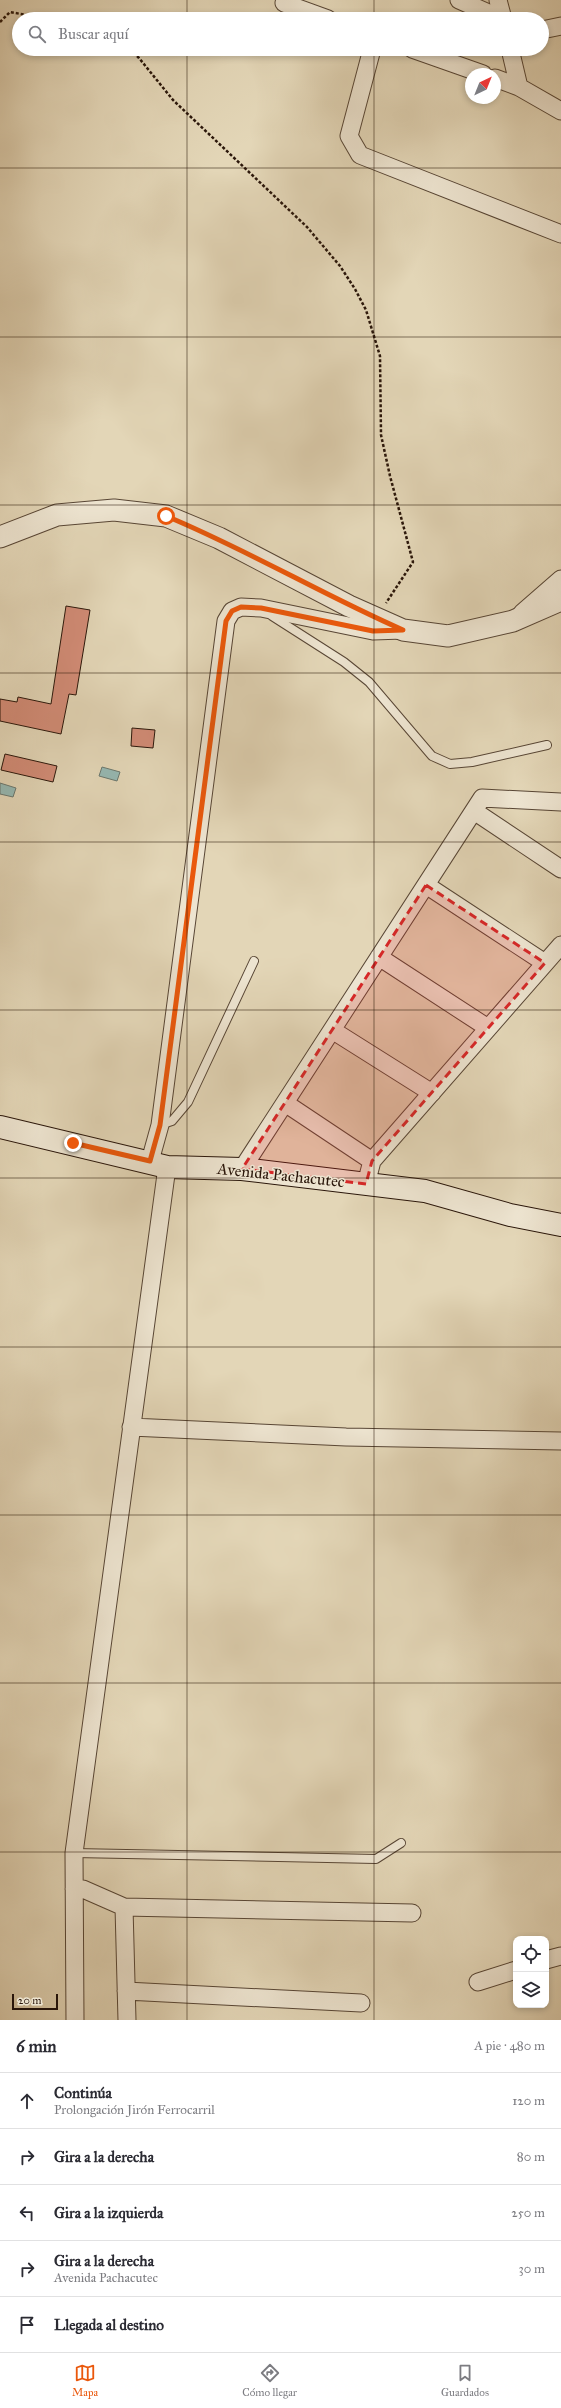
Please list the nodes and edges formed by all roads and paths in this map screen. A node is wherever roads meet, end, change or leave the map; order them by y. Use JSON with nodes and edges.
{"nodes":[{"id":1,"x":459,"y":0,"type":"edge"},
{"id":2,"x":498,"y":0,"type":"edge"},
{"id":3,"x":284,"y":4,"type":"dead end"},
{"id":4,"x":12,"y":12,"type":"edge"},
{"id":5,"x":307,"y":12,"type":"edge"},
{"id":6,"x":486,"y":12,"type":"edge"},
{"id":7,"x":501,"y":12,"type":"edge"},
{"id":8,"x":0,"y":22,"type":"edge"},
{"id":9,"x":561,"y":26,"type":"edge"},
{"id":10,"x":549,"y":29,"type":"edge"},
{"id":11,"x":137,"y":56,"type":"edge"},
{"id":12,"x":370,"y":56,"type":"edge"},
{"id":13,"x":432,"y":56,"type":"edge"},
{"id":14,"x":512,"y":56,"type":"edge"},
{"id":15,"x":466,"y":68,"type":"edge"},
{"id":16,"x":501,"y":80,"type":"edge"},
{"id":17,"x":519,"y":87,"type":"junction"},
{"id":18,"x":561,"y":111,"type":"edge"},
{"id":19,"x":561,"y":234,"type":"edge"},
{"id":20,"x":0,"y":537,"type":"edge"},
{"id":21,"x":561,"y":579,"type":"edge"},
{"id":22,"x":380,"y":600,"type":"dead end"},
{"id":23,"x":561,"y":600,"type":"edge"},
{"id":24,"x":261,"y":608,"type":"junction"},
{"id":25,"x":513,"y":621,"type":"junction"},
{"id":26,"x":403,"y":630,"type":"junction"},
{"id":27,"x":547,"y":745,"type":"dead end"},
{"id":28,"x":561,"y":802,"type":"edge"},
{"id":29,"x":474,"y":811,"type":"junction"},
{"id":30,"x":561,"y":869,"type":"edge"},
{"id":31,"x":426,"y":885,"type":"junction"},
{"id":32,"x":561,"y":945,"type":"edge"},
{"id":33,"x":379,"y":957,"type":"junction"},
{"id":34,"x":254,"y":961,"type":"dead end"},
{"id":35,"x":545,"y":963,"type":"junction"},
{"id":36,"x":488,"y":1028,"type":"junction"},
{"id":37,"x":332,"y":1030,"type":"junction"},
{"id":38,"x":432,"y":1093,"type":"junction"},
{"id":39,"x":285,"y":1103,"type":"junction"},
{"id":40,"x":160,"y":1125,"type":"junction"},
{"id":41,"x":0,"y":1127,"type":"edge"},
{"id":42,"x":372,"y":1161,"type":"junction"},
{"id":43,"x":158,"y":1164,"type":"junction"},
{"id":44,"x":242,"y":1169,"type":"junction"},
{"id":45,"x":366,"y":1184,"type":"junction"},
{"id":46,"x":561,"y":1225,"type":"edge"},
{"id":47,"x":130,"y":1427,"type":"junction"},
{"id":48,"x":561,"y":1442,"type":"edge"},
{"id":49,"x":401,"y":1843,"type":"dead end"},
{"id":50,"x":74,"y":1853,"type":"junction"},
{"id":51,"x":74,"y":1889,"type":"junction"},
{"id":52,"x":124,"y":1907,"type":"junction"},
{"id":53,"x":412,"y":1913,"type":"dead end"},
{"id":54,"x":561,"y":1956,"type":"edge"},
{"id":55,"x":549,"y":1959,"type":"edge"},
{"id":56,"x":513,"y":1971,"type":"edge"},
{"id":57,"x":478,"y":1982,"type":"dead end"},
{"id":58,"x":126,"y":1991,"type":"junction"},
{"id":59,"x":361,"y":2003,"type":"dead end"},
{"id":60,"x":75,"y":2020,"type":"edge"},
{"id":61,"x":127,"y":2020,"type":"edge"}],
"edges":[{"from":1,"to":6,"type":"street"},
{"from":2,"to":7,"type":"street"},
{"from":3,"to":5,"type":"street"},
{"from":4,"to":8,"type":"path"},
{"from":9,"to":10,"type":"street"},
{"from":11,"to":22,"type":"path"},
{"from":12,"to":19,"type":"street"},
{"from":13,"to":15,"type":"street"},
{"from":14,"to":17,"type":"street"},
{"from":16,"to":17,"type":"street"},
{"from":17,"to":18,"type":"street"},
{"from":20,"to":26,"type":"street"},
{"from":21,"to":25,"type":"street"},
{"from":23,"to":25,"type":"street"},
{"from":24,"to":26,"type":"street"},
{"from":24,"to":27,"type":"lane"},
{"from":24,"to":40,"type":"street"},
{"from":25,"to":26,"type":"street"},
{"from":28,"to":29,"type":"street"},
{"from":29,"to":30,"type":"street"},
{"from":29,"to":31,"type":"street"},
{"from":31,"to":33,"type":"street"},
{"from":31,"to":35,"type":"street"},
{"from":32,"to":35,"type":"street"},
{"from":33,"to":36,"type":"street"},
{"from":33,"to":37,"type":"street"},
{"from":34,"to":40,"type":"lane"},
{"from":35,"to":36,"type":"street"},
{"from":36,"to":38,"type":"street"},
{"from":37,"to":38,"type":"street"},
{"from":37,"to":39,"type":"street"},
{"from":38,"to":42,"type":"street"},
{"from":39,"to":42,"type":"street"},
{"from":39,"to":44,"type":"street"},
{"from":40,"to":43,"type":"street"},
{"from":41,"to":43,"type":"main road","name":"Avenida Pachacutec"},
{"from":42,"to":45,"type":"street"},
{"from":43,"to":44,"type":"main road","name":"Avenida Pachacutec"},
{"from":43,"to":47,"type":"street"},
{"from":44,"to":45,"type":"main road","name":"Avenida Pachacutec"},
{"from":45,"to":46,"type":"main road","name":"Avenida Pachacutec"},
{"from":47,"to":48,"type":"street"},
{"from":47,"to":50,"type":"street"},
{"from":49,"to":50,"type":"lane"},
{"from":50,"to":51,"type":"street"},
{"from":51,"to":52,"type":"street"},
{"from":51,"to":60,"type":"street"},
{"from":52,"to":53,"type":"street"},
{"from":52,"to":58,"type":"street"},
{"from":54,"to":55,"type":"street"},
{"from":56,"to":57,"type":"street"},
{"from":58,"to":59,"type":"street"},
{"from":58,"to":61,"type":"street"}]}
